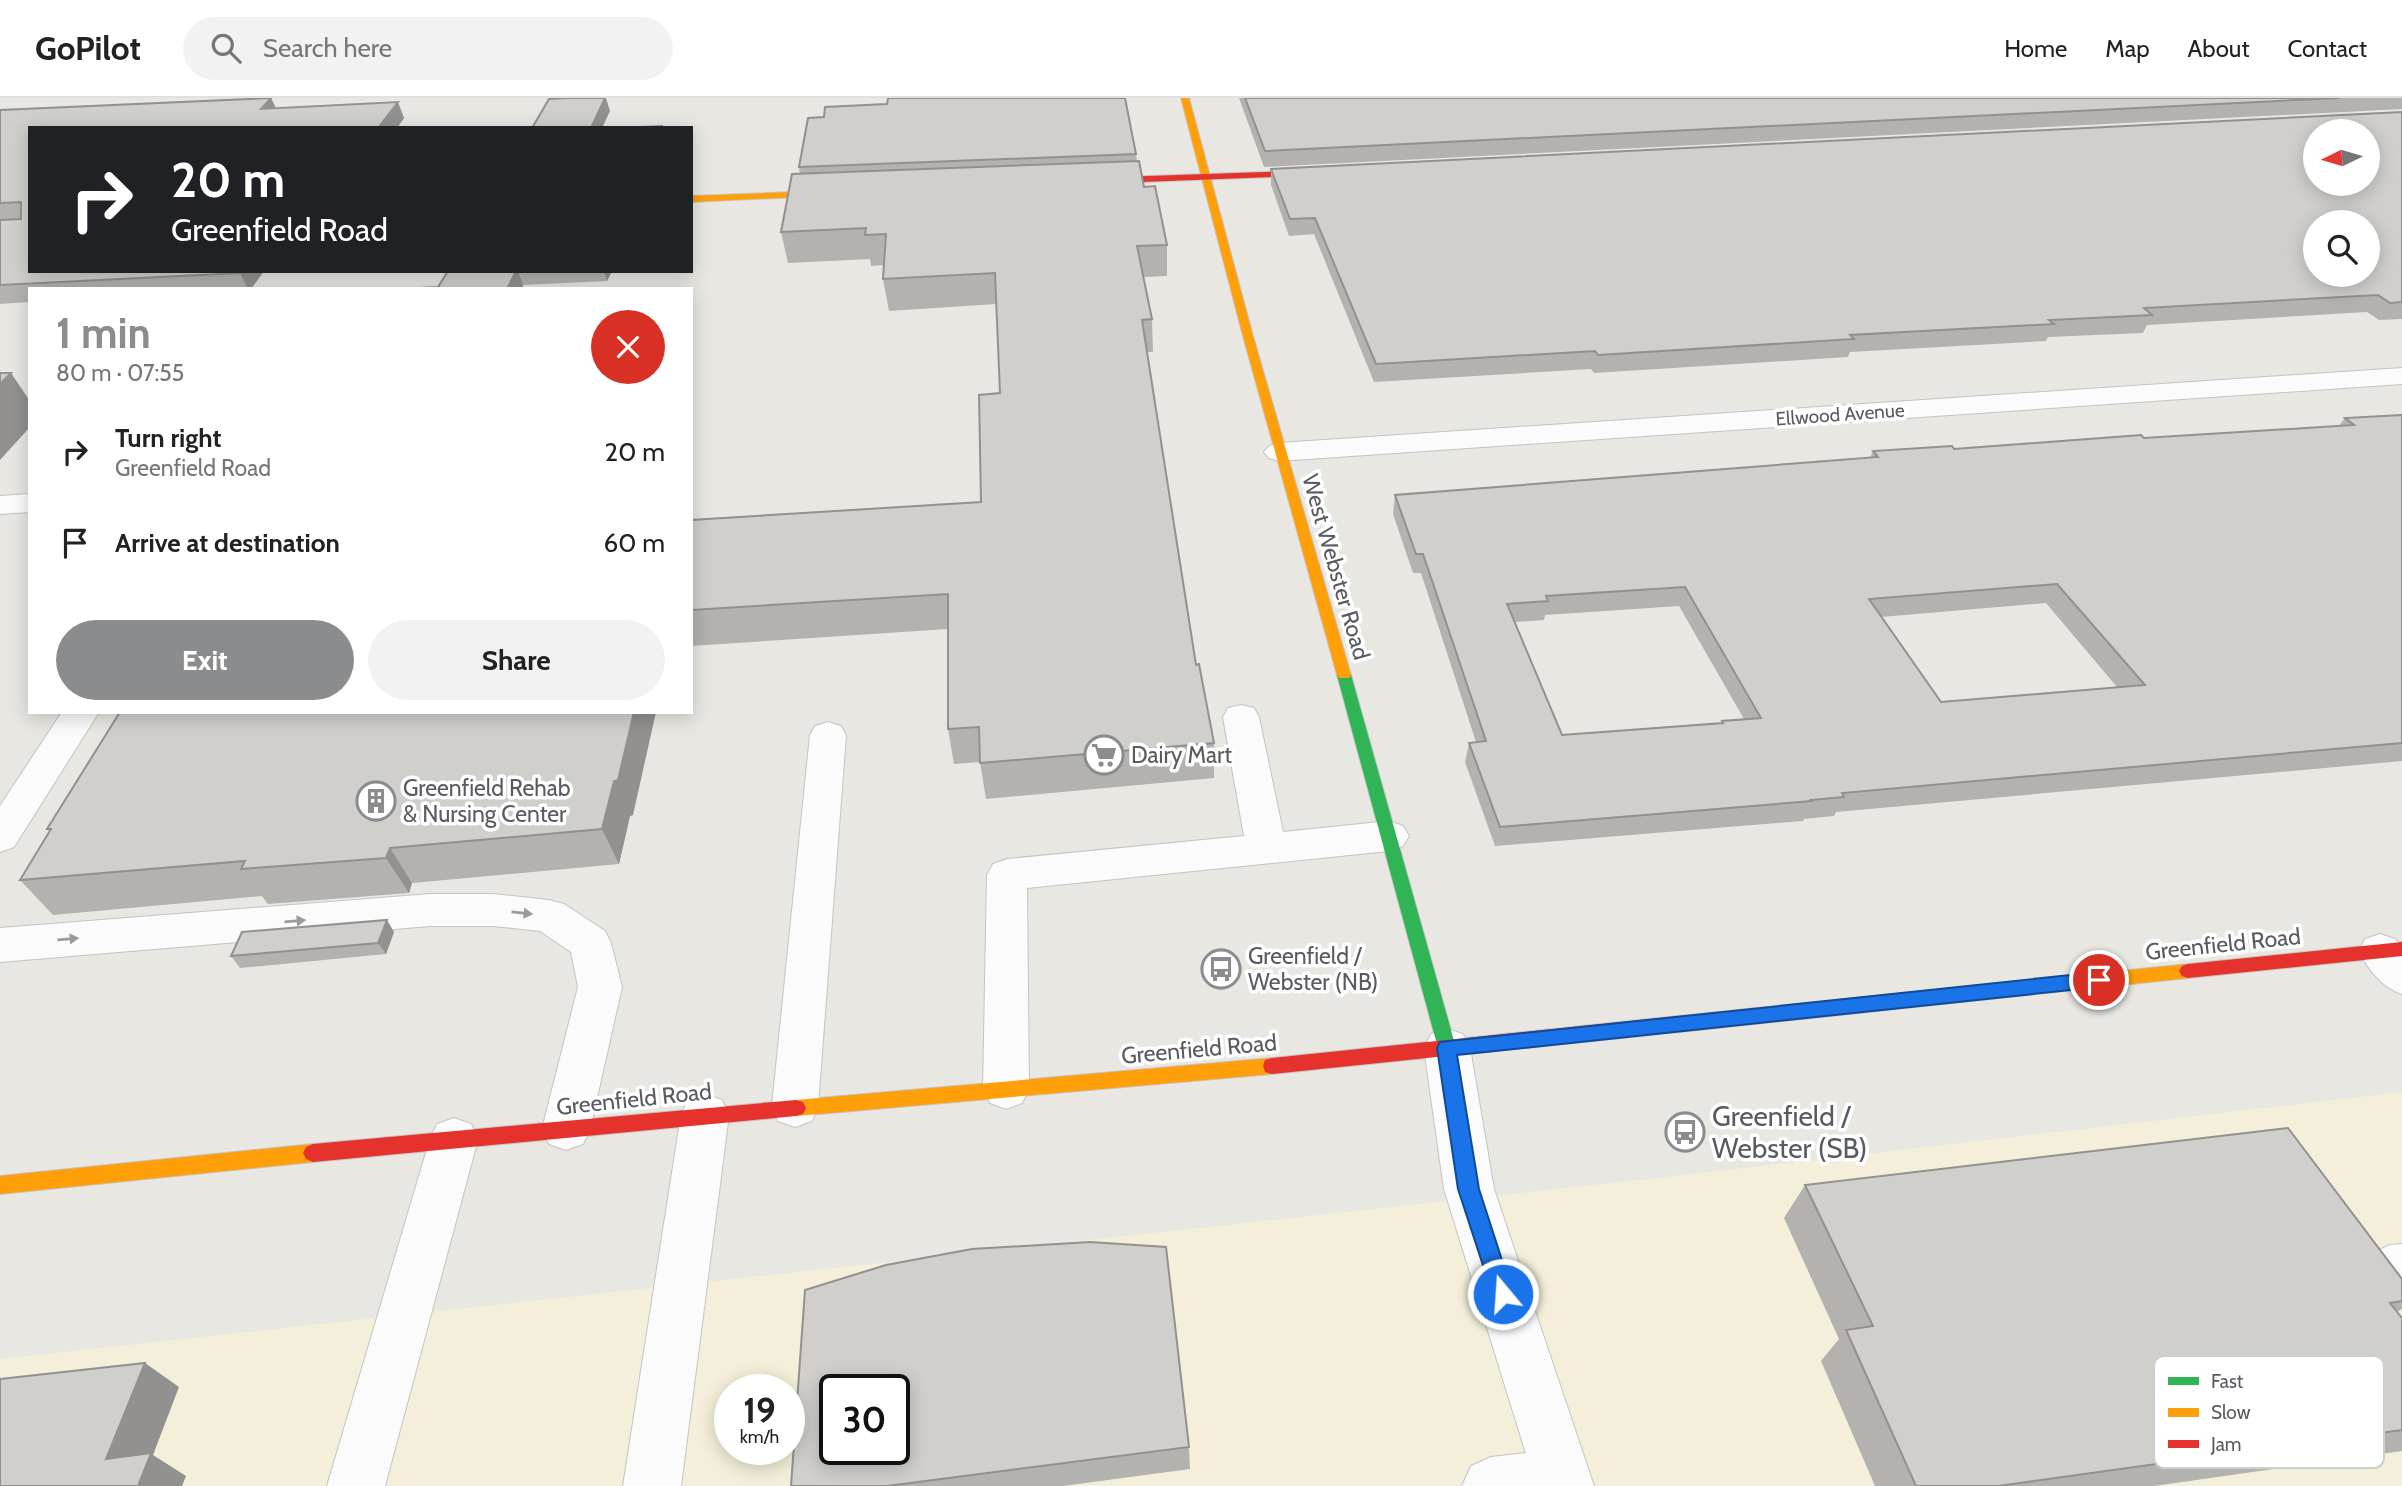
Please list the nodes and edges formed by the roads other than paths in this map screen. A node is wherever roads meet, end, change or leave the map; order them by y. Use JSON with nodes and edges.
{"nodes":[{"id":1,"x":1185,"y":98,"type":"edge"},
{"id":2,"x":1340,"y":172,"type":"edge"},
{"id":3,"x":1204,"y":177,"type":"junction"},
{"id":4,"x":1079,"y":182,"type":"edge"},
{"id":5,"x":857,"y":192,"type":"edge"},
{"id":6,"x":693,"y":199,"type":"edge"},
{"id":7,"x":2402,"y":376,"type":"edge"},
{"id":8,"x":1279,"y":452,"type":"junction"},
{"id":9,"x":28,"y":503,"type":"edge"},
{"id":10,"x":0,"y":505,"type":"edge"},
{"id":11,"x":80,"y":714,"type":"edge"},
{"id":12,"x":1241,"y":717,"type":"dead end"},
{"id":13,"x":828,"y":734,"type":"dead end"},
{"id":14,"x":1389,"y":836,"type":"junction"},
{"id":15,"x":0,"y":837,"type":"edge"},
{"id":16,"x":1266,"y":849,"type":"junction"},
{"id":17,"x":0,"y":945,"type":"edge"},
{"id":18,"x":2395,"y":959,"type":"edge"},
{"id":19,"x":1447,"y":1048,"type":"junction"},
{"id":20,"x":1006,"y":1089,"type":"junction"},
{"id":21,"x":795,"y":1107,"type":"junction"},
{"id":22,"x":705,"y":1115,"type":"junction"},
{"id":23,"x":566,"y":1129,"type":"junction"},
{"id":24,"x":454,"y":1139,"type":"junction"},
{"id":25,"x":0,"y":1185,"type":"edge"},
{"id":26,"x":1563,"y":1482,"type":"edge"},
{"id":27,"x":356,"y":1486,"type":"edge"},
{"id":28,"x":652,"y":1486,"type":"edge"},
{"id":29,"x":1491,"y":1486,"type":"edge"}],
"edges":[{"from":1,"to":3,"type":"street","name":"West Webster Road"},
{"from":2,"to":3,"type":"street"},
{"from":3,"to":4,"type":"street"},
{"from":3,"to":8,"type":"street","name":"West Webster Road"},
{"from":5,"to":6,"type":"street"},
{"from":7,"to":8,"type":"street","name":"Ellwood Avenue"},
{"from":8,"to":14,"type":"street","name":"West Webster Road"},
{"from":9,"to":10,"type":"street"},
{"from":11,"to":15,"type":"street"},
{"from":12,"to":16,"type":"street"},
{"from":13,"to":21,"type":"street"},
{"from":14,"to":16,"type":"street"},
{"from":14,"to":19,"type":"street","name":"West Webster Road"},
{"from":16,"to":20,"type":"street"},
{"from":17,"to":23,"type":"street","one_way":true},
{"from":18,"to":19,"type":"street","name":"Greenfield Road"},
{"from":19,"to":20,"type":"street","name":"Greenfield Road"},
{"from":19,"to":26,"type":"street"},
{"from":20,"to":21,"type":"street","name":"Greenfield Road"},
{"from":21,"to":22,"type":"street","name":"Greenfield Road"},
{"from":22,"to":23,"type":"street","name":"Greenfield Road"},
{"from":22,"to":28,"type":"street"},
{"from":23,"to":24,"type":"street","name":"Greenfield Road"},
{"from":24,"to":25,"type":"street","name":"Greenfield Road"},
{"from":24,"to":27,"type":"street"},
{"from":26,"to":29,"type":"street"}]}
